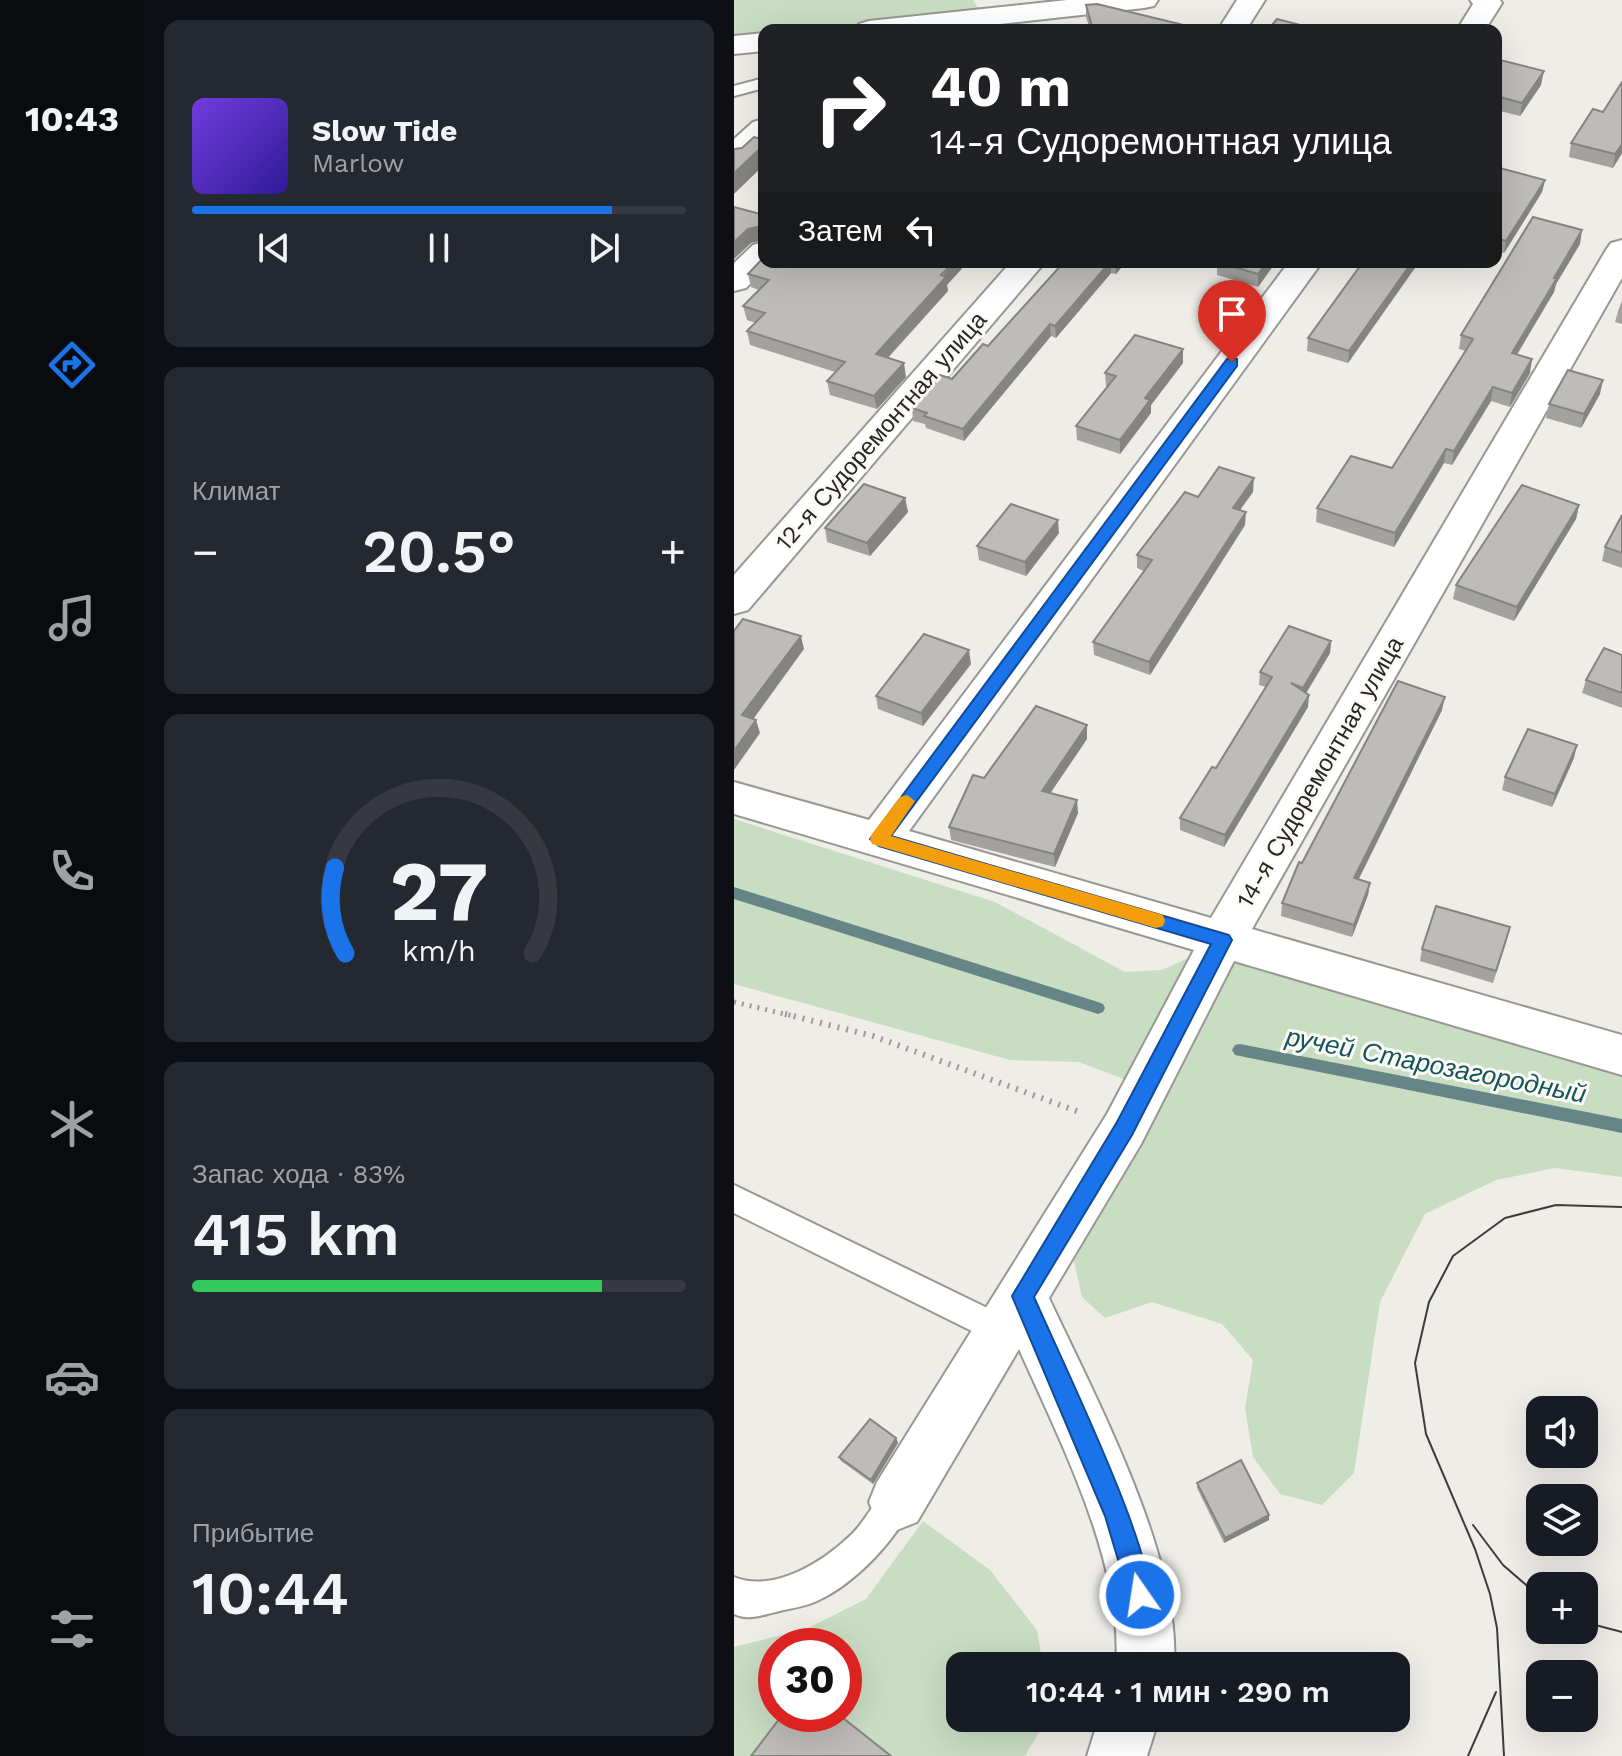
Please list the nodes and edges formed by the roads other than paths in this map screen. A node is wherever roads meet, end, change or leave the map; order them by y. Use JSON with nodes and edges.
{"nodes":[{"id":1,"x":1144,"y":0,"type":"edge"},
{"id":2,"x":1251,"y":0,"type":"edge"},
{"id":3,"x":1484,"y":0,"type":"edge"},
{"id":4,"x":1001,"y":22,"type":"edge"},
{"id":5,"x":968,"y":24,"type":"edge"},
{"id":6,"x":1236,"y":24,"type":"edge"},
{"id":7,"x":1475,"y":24,"type":"edge"},
{"id":8,"x":758,"y":43,"type":"edge"},
{"id":9,"x":734,"y":45,"type":"edge"},
{"id":10,"x":758,"y":85,"type":"edge"},
{"id":11,"x":736,"y":91,"type":"edge"},
{"id":12,"x":758,"y":134,"type":"edge"},
{"id":13,"x":734,"y":156,"type":"edge"},
{"id":14,"x":1622,"y":250,"type":"edge"},
{"id":15,"x":758,"y":258,"type":"edge"},
{"id":16,"x":1024,"y":268,"type":"edge"},
{"id":17,"x":1302,"y":268,"type":"edge"},
{"id":18,"x":734,"y":281,"type":"edge"},
{"id":19,"x":734,"y":600,"type":"edge"},
{"id":20,"x":734,"y":798,"type":"edge"},
{"id":21,"x":879,"y":839,"type":"junction"},
{"id":22,"x":1222,"y":940,"type":"junction"},
{"id":23,"x":1622,"y":1055,"type":"edge"},
{"id":24,"x":734,"y":1198,"type":"edge"},
{"id":25,"x":1012,"y":1313,"type":"junction"},
{"id":26,"x":897,"y":1502,"type":"joint"},
{"id":27,"x":734,"y":1594,"type":"edge"},
{"id":28,"x":1150,"y":1652,"type":"edge"},
{"id":29,"x":1125,"y":1732,"type":"edge"},
{"id":30,"x":1117,"y":1756,"type":"edge"}],
"edges":[{"from":1,"to":4,"type":"street"},
{"from":2,"to":6,"type":"street"},
{"from":3,"to":7,"type":"street"},
{"from":4,"to":5,"type":"street"},
{"from":8,"to":9,"type":"street"},
{"from":10,"to":11,"type":"lane"},
{"from":12,"to":13,"type":"street"},
{"from":14,"to":22,"type":"street","name":"14-я Судоремонтная улица"},
{"from":15,"to":18,"type":"street"},
{"from":16,"to":19,"type":"street","name":"12-я Судоремонтная улица"},
{"from":17,"to":21,"type":"street"},
{"from":20,"to":21,"type":"street"},
{"from":21,"to":22,"type":"street"},
{"from":22,"to":23,"type":"street"},
{"from":22,"to":25,"type":"street","name":"14-я Судоремонтная улица"},
{"from":24,"to":25,"type":"lane"},
{"from":25,"to":26,"type":"street","name":"14-я Судоремонтная улица"},
{"from":25,"to":28,"type":"street"},
{"from":26,"to":27,"type":"lane"},
{"from":29,"to":30,"type":"street"}]}
